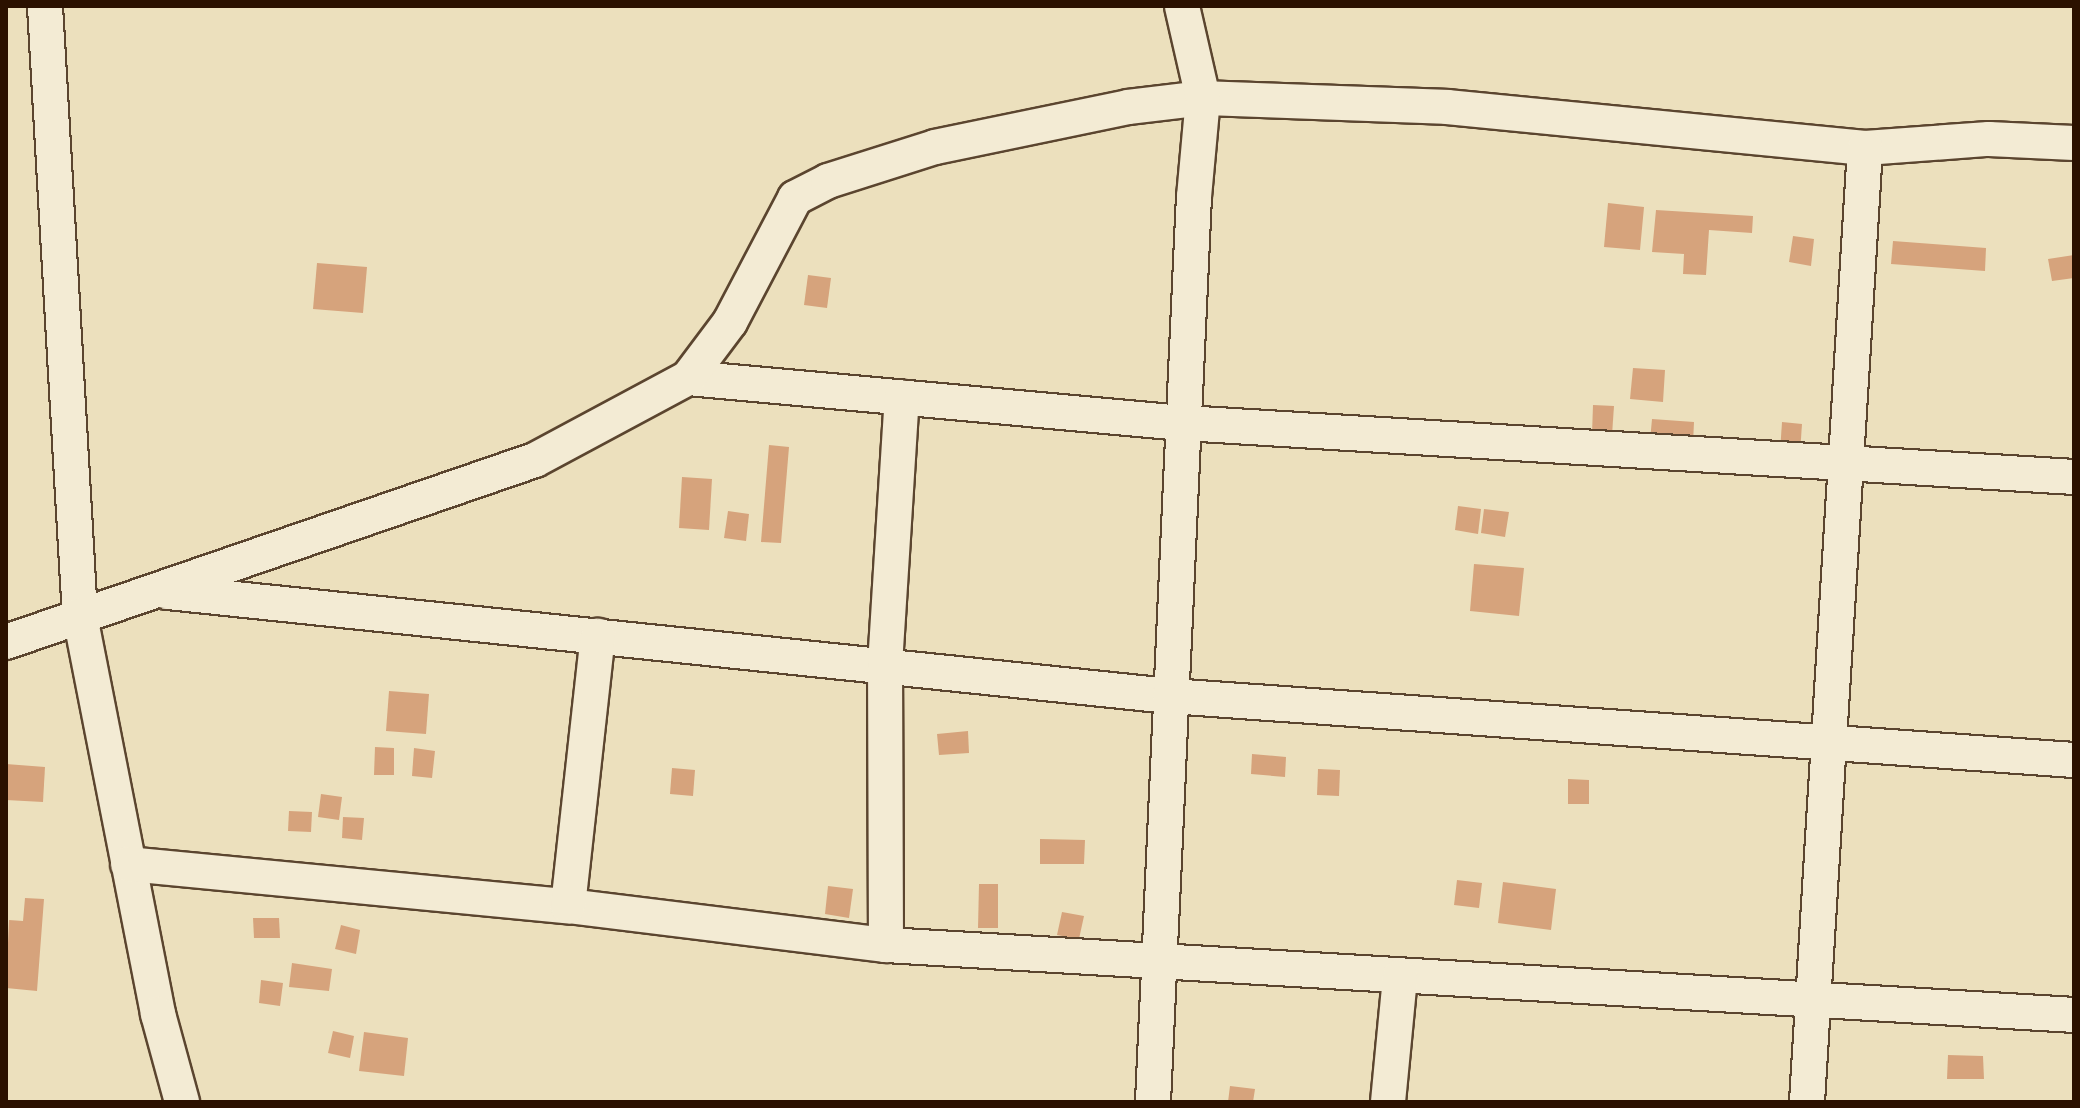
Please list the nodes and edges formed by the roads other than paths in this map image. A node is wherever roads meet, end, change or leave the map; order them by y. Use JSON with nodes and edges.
{"nodes":[{"id":1,"x":45,"y":6,"type":"edge"},
{"id":2,"x":1182,"y":6,"type":"edge"},
{"id":3,"x":1203,"y":98,"type":"junction"},
{"id":4,"x":2074,"y":143,"type":"edge"},
{"id":5,"x":1865,"y":148,"type":"junction"},
{"id":6,"x":688,"y":378,"type":"junction"},
{"id":7,"x":902,"y":398,"type":"junction"},
{"id":8,"x":1184,"y":423,"type":"junction"},
{"id":9,"x":1844,"y":464,"type":"junction"},
{"id":10,"x":2074,"y":477,"type":"edge"},
{"id":11,"x":156,"y":590,"type":"junction"},
{"id":12,"x":80,"y":616,"type":"junction"},
{"id":13,"x":598,"y":636,"type":"junction"},
{"id":14,"x":6,"y":642,"type":"edge"},
{"id":15,"x":885,"y":665,"type":"junction"},
{"id":16,"x":1170,"y":696,"type":"junction"},
{"id":17,"x":1828,"y":743,"type":"junction"},
{"id":18,"x":2074,"y":760,"type":"edge"},
{"id":19,"x":128,"y":864,"type":"junction"},
{"id":20,"x":568,"y":906,"type":"junction"},
{"id":21,"x":886,"y":945,"type":"junction"},
{"id":22,"x":1162,"y":960,"type":"junction"},
{"id":23,"x":1400,"y":977,"type":"junction"},
{"id":24,"x":1813,"y":997,"type":"junction"},
{"id":25,"x":2074,"y":1015,"type":"edge"},
{"id":26,"x":182,"y":1102,"type":"edge"},
{"id":27,"x":1153,"y":1102,"type":"edge"},
{"id":28,"x":1388,"y":1102,"type":"edge"},
{"id":29,"x":1807,"y":1102,"type":"edge"}],
"edges":[{"from":1,"to":12,"type":"street"},
{"from":2,"to":3,"type":"street"},
{"from":3,"to":5,"type":"street"},
{"from":3,"to":6,"type":"street"},
{"from":3,"to":8,"type":"street"},
{"from":4,"to":5,"type":"street"},
{"from":5,"to":9,"type":"street"},
{"from":6,"to":7,"type":"street"},
{"from":6,"to":11,"type":"street"},
{"from":7,"to":8,"type":"street"},
{"from":7,"to":15,"type":"street"},
{"from":8,"to":9,"type":"street"},
{"from":8,"to":16,"type":"street"},
{"from":9,"to":10,"type":"street"},
{"from":9,"to":17,"type":"street"},
{"from":11,"to":12,"type":"street"},
{"from":11,"to":13,"type":"street"},
{"from":12,"to":14,"type":"street"},
{"from":12,"to":19,"type":"street"},
{"from":13,"to":15,"type":"street"},
{"from":13,"to":20,"type":"street"},
{"from":15,"to":16,"type":"street"},
{"from":15,"to":21,"type":"street"},
{"from":16,"to":17,"type":"street"},
{"from":16,"to":22,"type":"street"},
{"from":17,"to":18,"type":"street"},
{"from":17,"to":24,"type":"street"},
{"from":19,"to":20,"type":"street"},
{"from":19,"to":26,"type":"street"},
{"from":20,"to":21,"type":"street"},
{"from":21,"to":22,"type":"street"},
{"from":22,"to":23,"type":"street"},
{"from":22,"to":27,"type":"street"},
{"from":23,"to":24,"type":"street"},
{"from":23,"to":28,"type":"street"},
{"from":24,"to":25,"type":"street"},
{"from":24,"to":29,"type":"street"}]}
